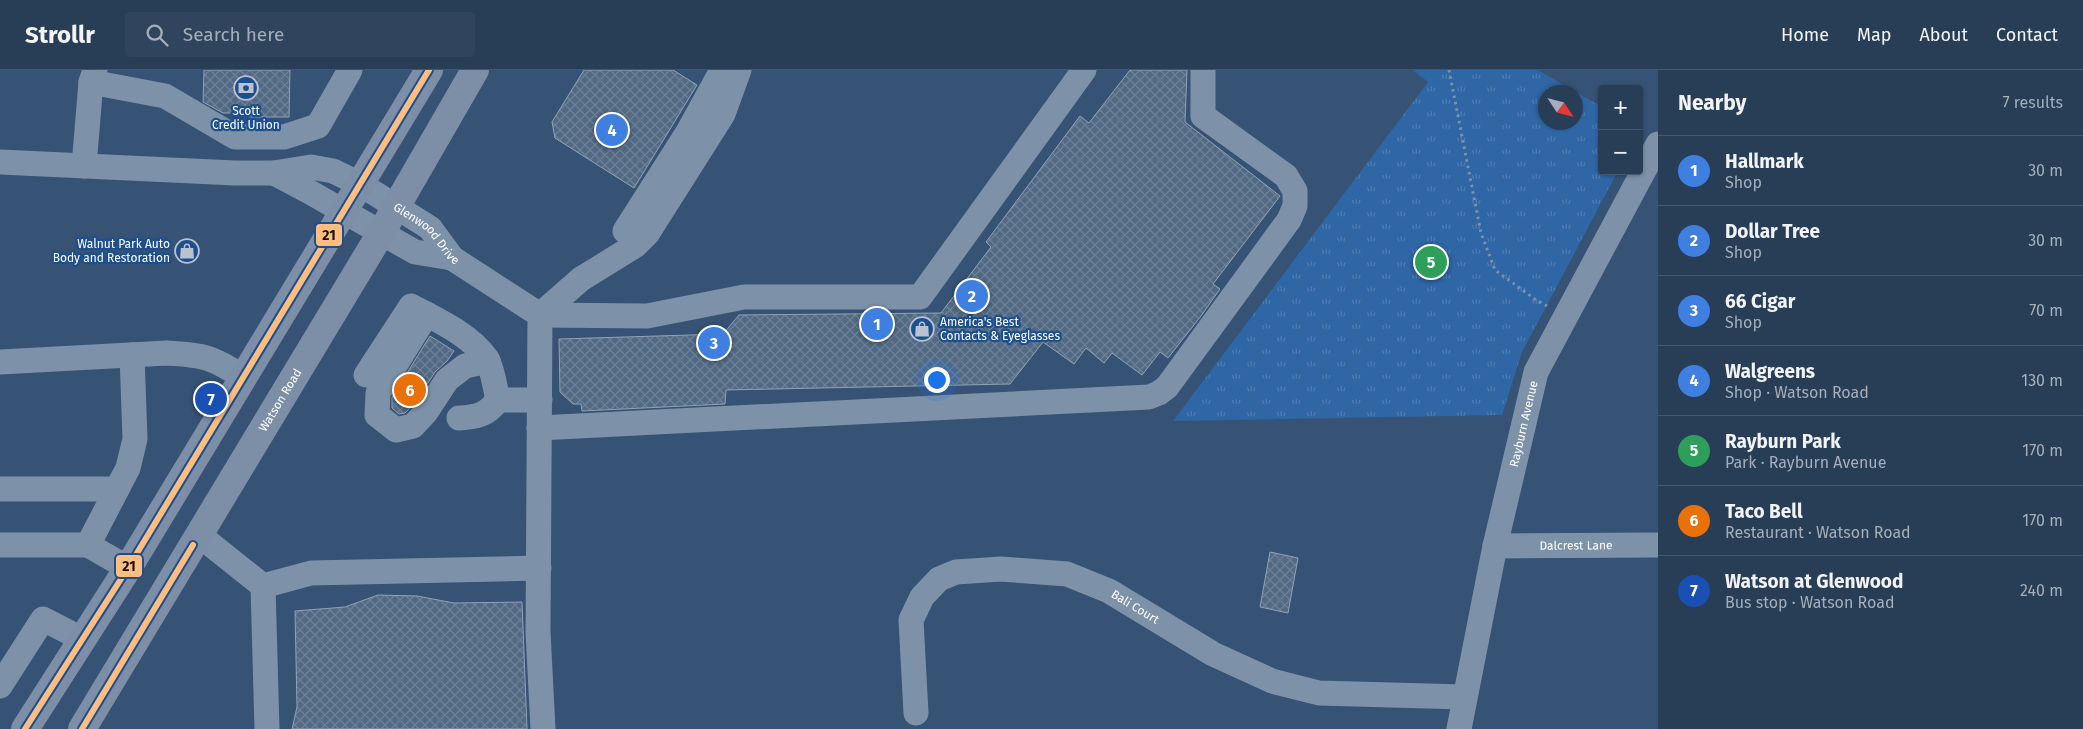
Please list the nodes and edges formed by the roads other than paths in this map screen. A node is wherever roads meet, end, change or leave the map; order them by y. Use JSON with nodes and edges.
{"nodes":[{"id":1,"x":350,"y":70,"type":"edge"},
{"id":2,"x":429,"y":70,"type":"edge"},
{"id":3,"x":475,"y":70,"type":"edge"},
{"id":4,"x":1084,"y":70,"type":"edge"},
{"id":5,"x":1203,"y":70,"type":"edge"},
{"id":6,"x":731,"y":72,"type":"edge"},
{"id":7,"x":93,"y":76,"type":"edge"},
{"id":8,"x":235,"y":137,"type":"junction"},
{"id":9,"x":1658,"y":144,"type":"edge"},
{"id":10,"x":0,"y":162,"type":"edge"},
{"id":11,"x":84,"y":166,"type":"junction"},
{"id":12,"x":235,"y":173,"type":"junction"},
{"id":13,"x":274,"y":173,"type":"junction"},
{"id":14,"x":360,"y":184,"type":"junction"},
{"id":15,"x":396,"y":206,"type":"junction"},
{"id":16,"x":343,"y":211,"type":"junction"},
{"id":17,"x":625,"y":231,"type":"dead end"},
{"id":18,"x":381,"y":233,"type":"junction"},
{"id":19,"x":452,"y":258,"type":"junction"},
{"id":20,"x":427,"y":314,"type":"junction"},
{"id":21,"x":540,"y":315,"type":"junction"},
{"id":22,"x":132,"y":355,"type":"junction"},
{"id":23,"x":488,"y":361,"type":"junction"},
{"id":24,"x":0,"y":362,"type":"edge"},
{"id":25,"x":366,"y":375,"type":"dead end"},
{"id":26,"x":243,"y":378,"type":"junction"},
{"id":27,"x":498,"y":400,"type":"junction"},
{"id":28,"x":540,"y":400,"type":"junction"},
{"id":29,"x":459,"y":418,"type":"dead end"},
{"id":30,"x":540,"y":428,"type":"junction"},
{"id":31,"x":0,"y":489,"type":"edge"},
{"id":32,"x":117,"y":489,"type":"junction"},
{"id":33,"x":199,"y":536,"type":"junction"},
{"id":34,"x":0,"y":545,"type":"edge"},
{"id":35,"x":88,"y":545,"type":"junction"},
{"id":36,"x":1658,"y":545,"type":"edge"},
{"id":37,"x":1495,"y":546,"type":"junction"},
{"id":38,"x":128,"y":568,"type":"junction"},
{"id":39,"x":538,"y":568,"type":"junction"},
{"id":40,"x":263,"y":586,"type":"junction"},
{"id":41,"x":82,"y":639,"type":"junction"},
{"id":42,"x":0,"y":686,"type":"edge"},
{"id":43,"x":1464,"y":697,"type":"junction"},
{"id":44,"x":916,"y":713,"type":"dead end"},
{"id":45,"x":25,"y":729,"type":"edge"},
{"id":46,"x":82,"y":729,"type":"edge"},
{"id":47,"x":267,"y":729,"type":"edge"},
{"id":48,"x":543,"y":729,"type":"edge"},
{"id":49,"x":1459,"y":729,"type":"edge"}],
"edges":[{"from":1,"to":8,"type":"street"},
{"from":2,"to":14,"type":"main road"},
{"from":3,"to":15,"type":"main road","name":"Watson Road"},
{"from":4,"to":21,"type":"street"},
{"from":5,"to":30,"type":"street"},
{"from":6,"to":17,"type":"street"},
{"from":6,"to":21,"type":"street"},
{"from":7,"to":8,"type":"street"},
{"from":7,"to":11,"type":"street"},
{"from":8,"to":12,"type":"street"},
{"from":9,"to":37,"type":"street","name":"Rayburn Avenue"},
{"from":10,"to":11,"type":"street","name":"Glenwood Drive"},
{"from":11,"to":12,"type":"street","name":"Glenwood Drive"},
{"from":12,"to":13,"type":"street","name":"Glenwood Drive"},
{"from":13,"to":14,"type":"street","name":"Glenwood Drive"},
{"from":13,"to":16,"type":"street","name":"Glenwood Drive"},
{"from":14,"to":15,"type":"street","name":"Glenwood Drive"},
{"from":14,"to":16,"type":"main road"},
{"from":15,"to":18,"type":"main road","name":"Watson Road"},
{"from":15,"to":19,"type":"street","name":"Glenwood Drive"},
{"from":16,"to":18,"type":"street","name":"Glenwood Drive"},
{"from":16,"to":26,"type":"main road"},
{"from":18,"to":19,"type":"street","name":"Glenwood Drive"},
{"from":18,"to":33,"type":"main road","name":"Watson Road"},
{"from":19,"to":21,"type":"street"},
{"from":20,"to":23,"type":"street"},
{"from":20,"to":23,"type":"street"},
{"from":20,"to":25,"type":"street"},
{"from":21,"to":28,"type":"street"},
{"from":22,"to":24,"type":"street"},
{"from":22,"to":26,"type":"street"},
{"from":22,"to":32,"type":"street"},
{"from":23,"to":27,"type":"street"},
{"from":26,"to":38,"type":"main road"},
{"from":27,"to":28,"type":"street"},
{"from":27,"to":29,"type":"street"},
{"from":28,"to":30,"type":"street"},
{"from":30,"to":39,"type":"street"},
{"from":31,"to":32,"type":"street"},
{"from":32,"to":35,"type":"street"},
{"from":33,"to":40,"type":"street"},
{"from":33,"to":46,"type":"main road","name":"Watson Road"},
{"from":34,"to":35,"type":"street"},
{"from":35,"to":38,"type":"street"},
{"from":36,"to":37,"type":"street","name":"Dalcrest Lane"},
{"from":37,"to":43,"type":"street","name":"Rayburn Avenue"},
{"from":38,"to":41,"type":"main road"},
{"from":39,"to":40,"type":"street"},
{"from":39,"to":48,"type":"street"},
{"from":40,"to":47,"type":"street"},
{"from":41,"to":42,"type":"street"},
{"from":41,"to":45,"type":"main road"},
{"from":43,"to":44,"type":"street","name":"Bali Court"},
{"from":43,"to":49,"type":"street","name":"Rayburn Avenue"}]}
